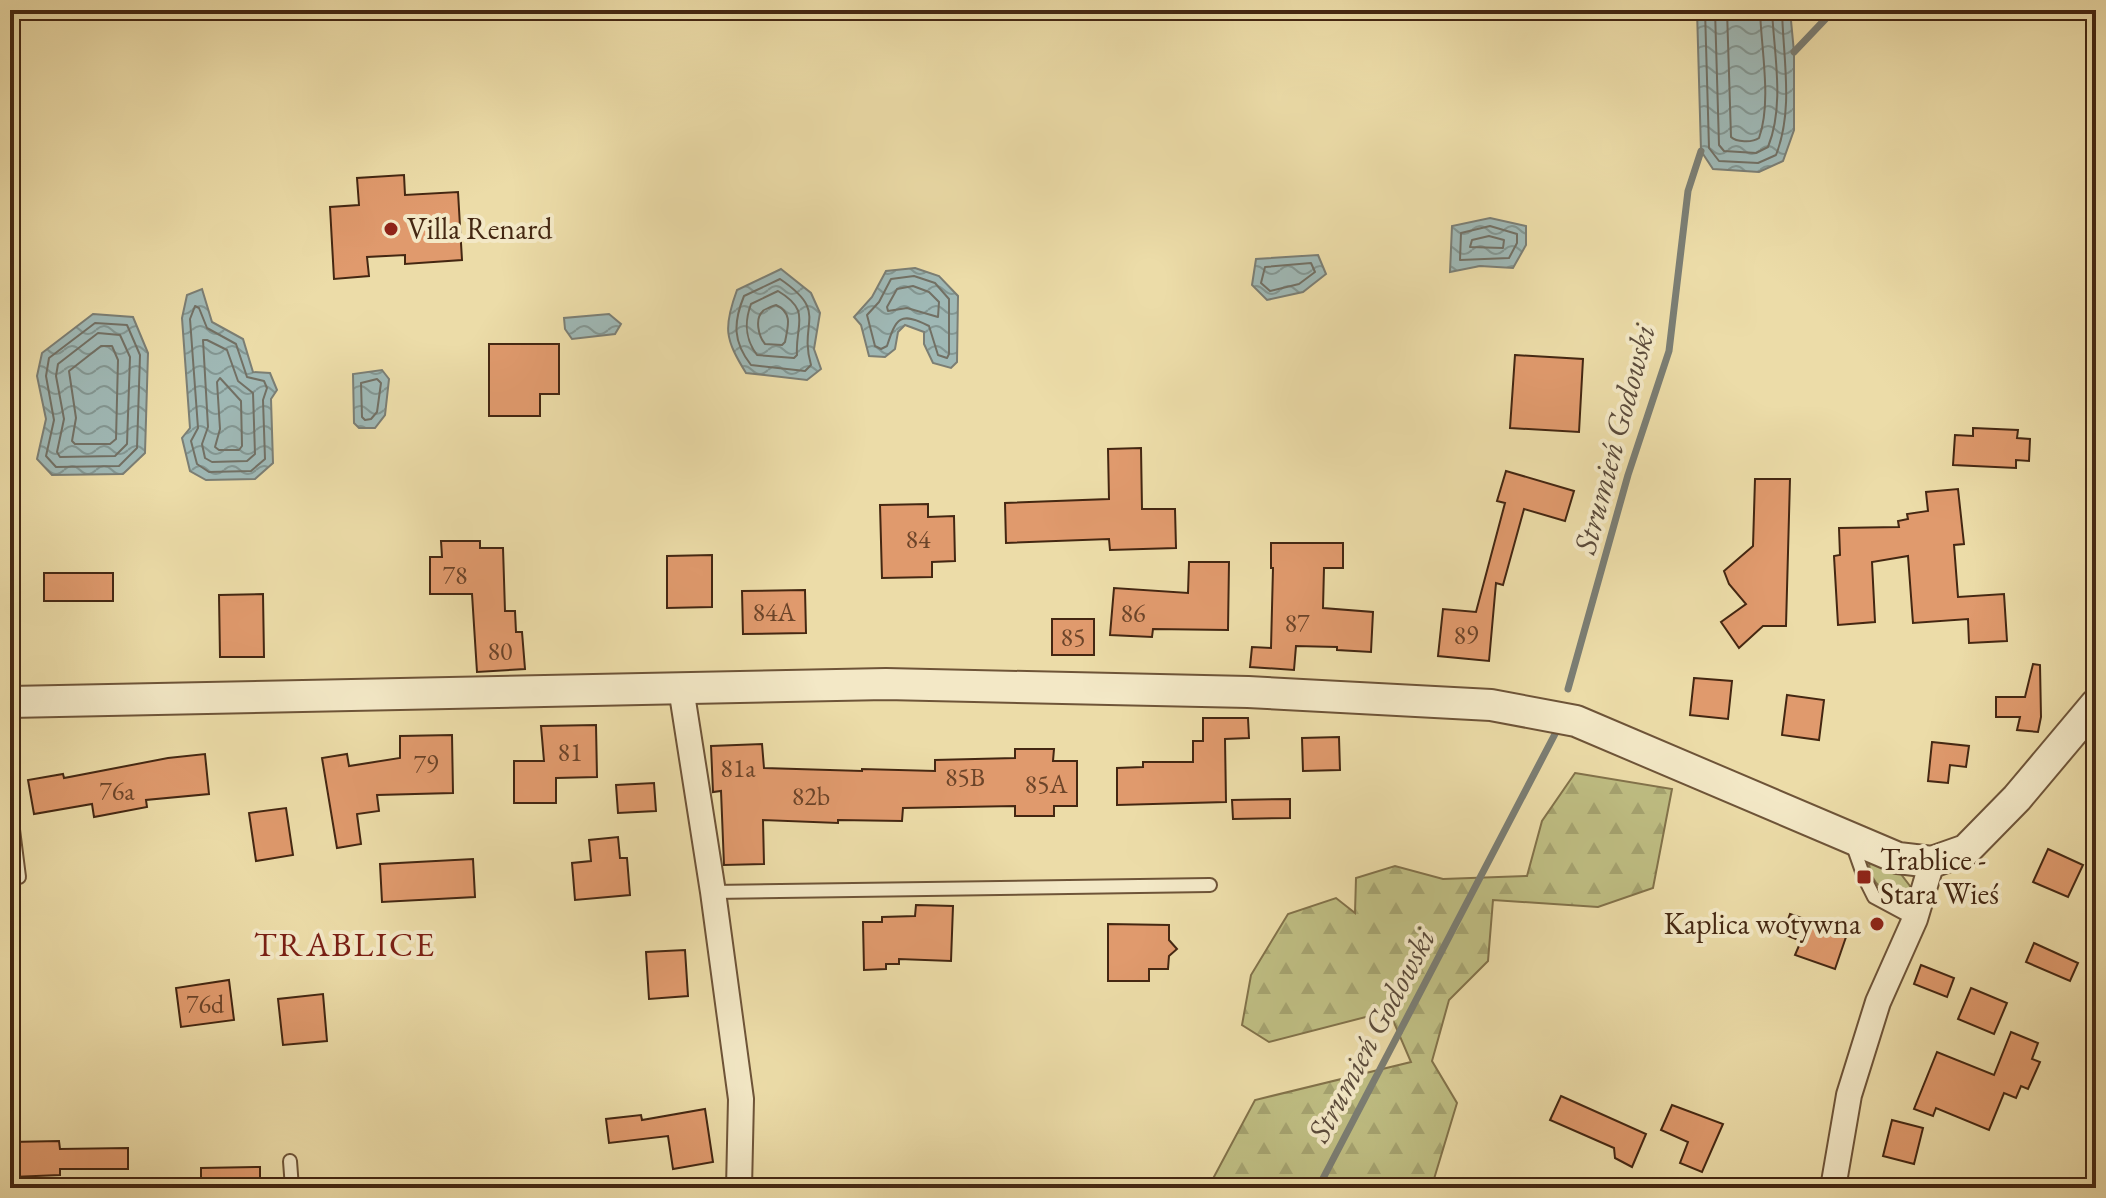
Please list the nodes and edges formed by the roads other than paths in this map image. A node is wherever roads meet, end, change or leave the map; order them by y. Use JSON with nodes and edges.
{"nodes":[{"id":1,"x":681,"y":688,"type":"junction"},
{"id":2,"x":10,"y":702,"type":"edge"},
{"id":3,"x":2096,"y":704,"type":"edge"},
{"id":4,"x":10,"y":806,"type":"edge"},
{"id":5,"x":1850,"y":837,"type":"junction"},
{"id":6,"x":1932,"y":862,"type":"junction"},
{"id":7,"x":10,"y":878,"type":"edge"},
{"id":8,"x":1210,"y":885,"type":"dead end"},
{"id":9,"x":713,"y":892,"type":"junction"},
{"id":10,"x":1915,"y":919,"type":"junction"},
{"id":11,"x":290,"y":1161,"type":"dead end"},
{"id":12,"x":292,"y":1188,"type":"edge"},
{"id":13,"x":739,"y":1188,"type":"edge"},
{"id":14,"x":1833,"y":1188,"type":"edge"}],
"edges":[{"from":1,"to":2,"type":"street"},
{"from":1,"to":5,"type":"street"},
{"from":1,"to":9,"type":"street"},
{"from":3,"to":6,"type":"street"},
{"from":4,"to":7,"type":"lane"},
{"from":5,"to":6,"type":"street"},
{"from":5,"to":10,"type":"lane"},
{"from":6,"to":10,"type":"street"},
{"from":8,"to":9,"type":"lane"},
{"from":9,"to":13,"type":"street"},
{"from":10,"to":14,"type":"street"},
{"from":11,"to":12,"type":"lane"}]}
